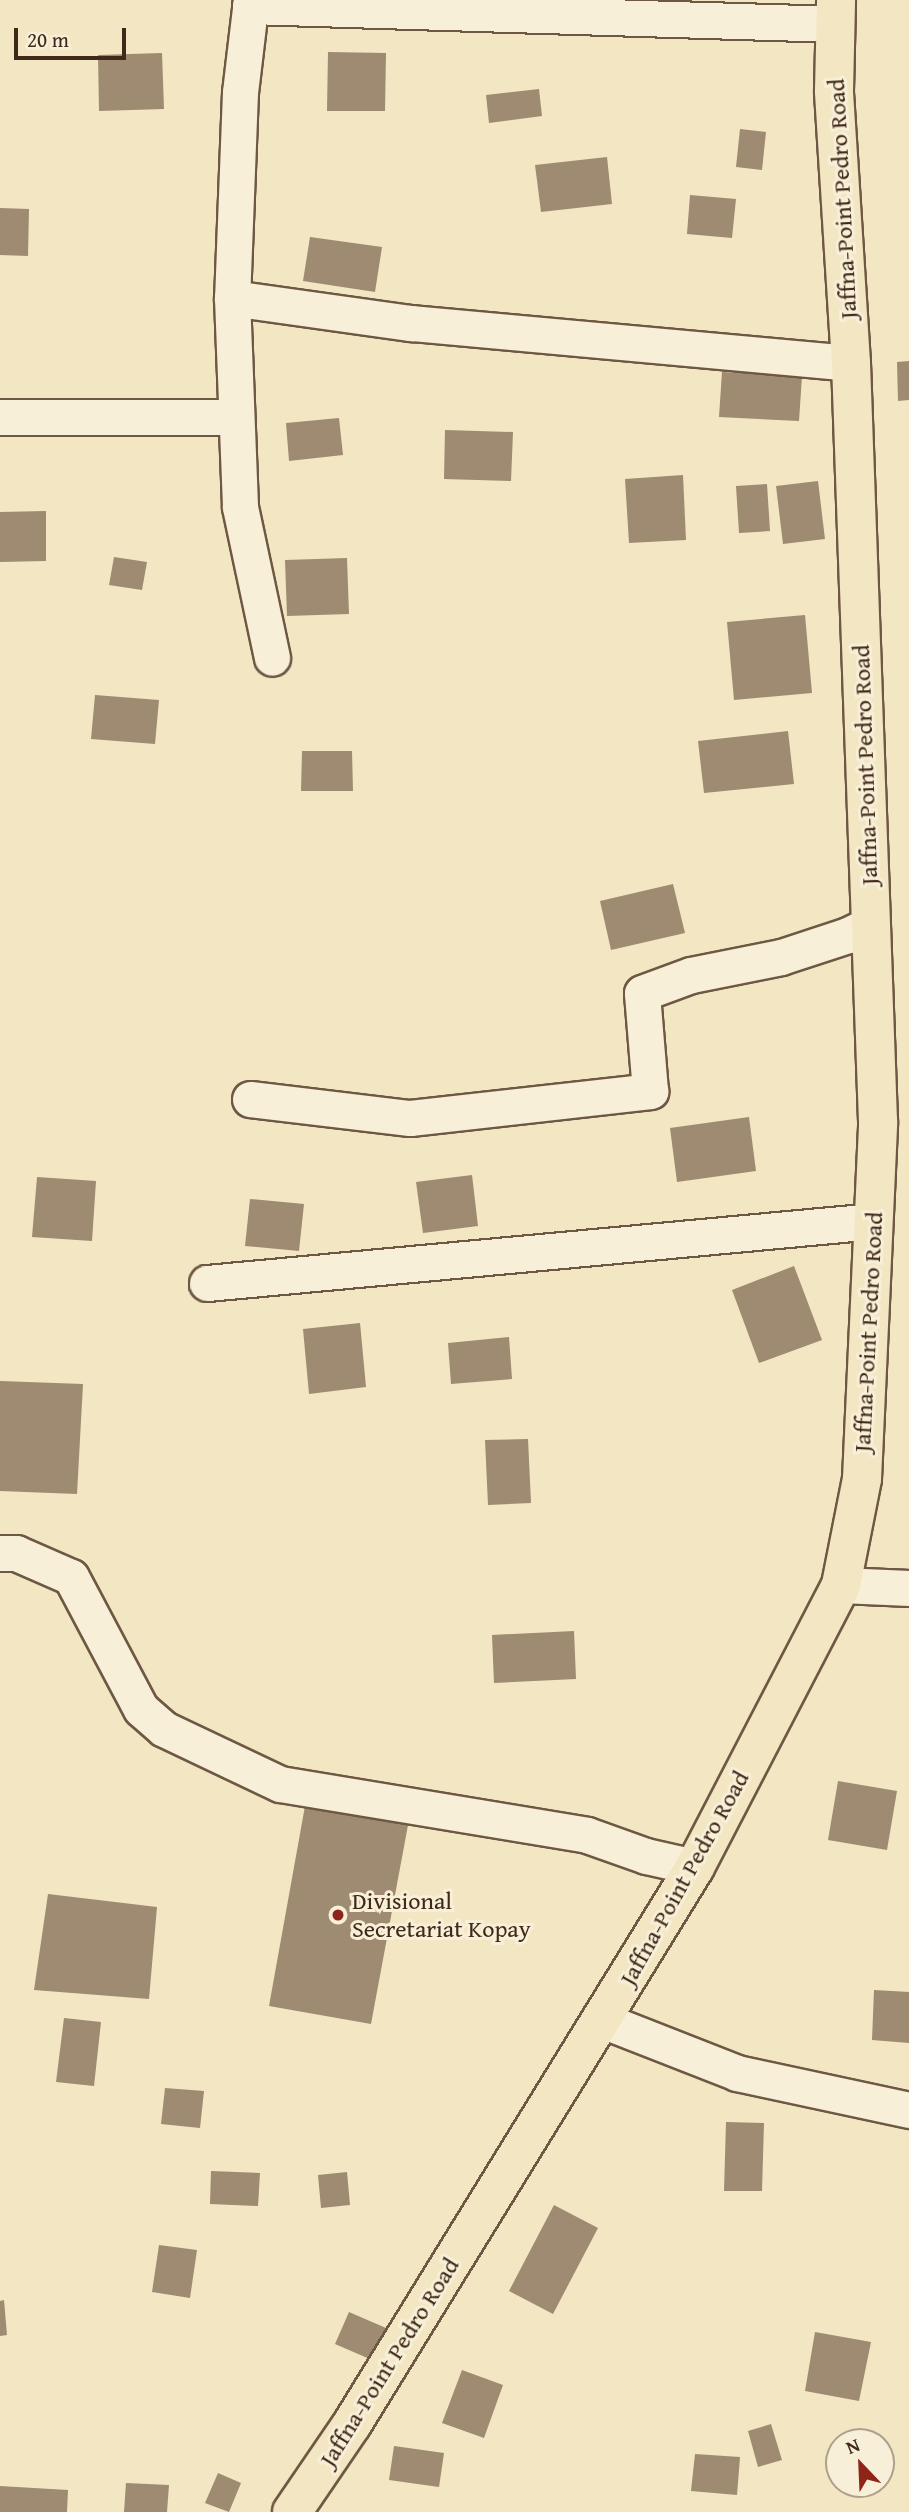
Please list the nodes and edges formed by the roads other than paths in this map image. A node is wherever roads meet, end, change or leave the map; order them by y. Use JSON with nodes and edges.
{"nodes":[{"id":1,"x":250,"y":3,"type":"edge"},
{"id":2,"x":836,"y":12,"type":"edge"},
{"id":3,"x":232,"y":298,"type":"junction"},
{"id":4,"x":851,"y":363,"type":"junction"},
{"id":5,"x":0,"y":417,"type":"edge"},
{"id":6,"x":236,"y":417,"type":"junction"},
{"id":7,"x":272,"y":658,"type":"dead end"},
{"id":8,"x":871,"y":924,"type":"junction"},
{"id":9,"x":250,"y":1099,"type":"dead end"},
{"id":10,"x":874,"y":1221,"type":"junction"},
{"id":11,"x":207,"y":1283,"type":"dead end"},
{"id":12,"x":0,"y":1553,"type":"edge"},
{"id":13,"x":841,"y":1585,"type":"junction"},
{"id":14,"x":909,"y":1588,"type":"edge"},
{"id":15,"x":695,"y":1867,"type":"junction"},
{"id":16,"x":603,"y":2020,"type":"junction"},
{"id":17,"x":909,"y":2110,"type":"edge"},
{"id":18,"x":292,"y":2512,"type":"edge"}],
"edges":[{"from":1,"to":2,"type":"street"},
{"from":1,"to":3,"type":"street"},
{"from":2,"to":4,"type":"main road","name":"Jaffna-Point Pedro Road"},
{"from":3,"to":4,"type":"street"},
{"from":3,"to":6,"type":"street"},
{"from":4,"to":8,"type":"main road","name":"Jaffna-Point Pedro Road"},
{"from":5,"to":6,"type":"street"},
{"from":6,"to":7,"type":"street"},
{"from":8,"to":9,"type":"street"},
{"from":8,"to":10,"type":"main road","name":"Jaffna-Point Pedro Road"},
{"from":10,"to":11,"type":"street"},
{"from":10,"to":13,"type":"main road","name":"Jaffna-Point Pedro Road"},
{"from":12,"to":15,"type":"street"},
{"from":13,"to":14,"type":"street"},
{"from":13,"to":15,"type":"main road","name":"Jaffna-Point Pedro Road"},
{"from":15,"to":16,"type":"main road","name":"Jaffna-Point Pedro Road"},
{"from":16,"to":17,"type":"street"},
{"from":16,"to":18,"type":"main road","name":"Jaffna-Point Pedro Road"}]}
